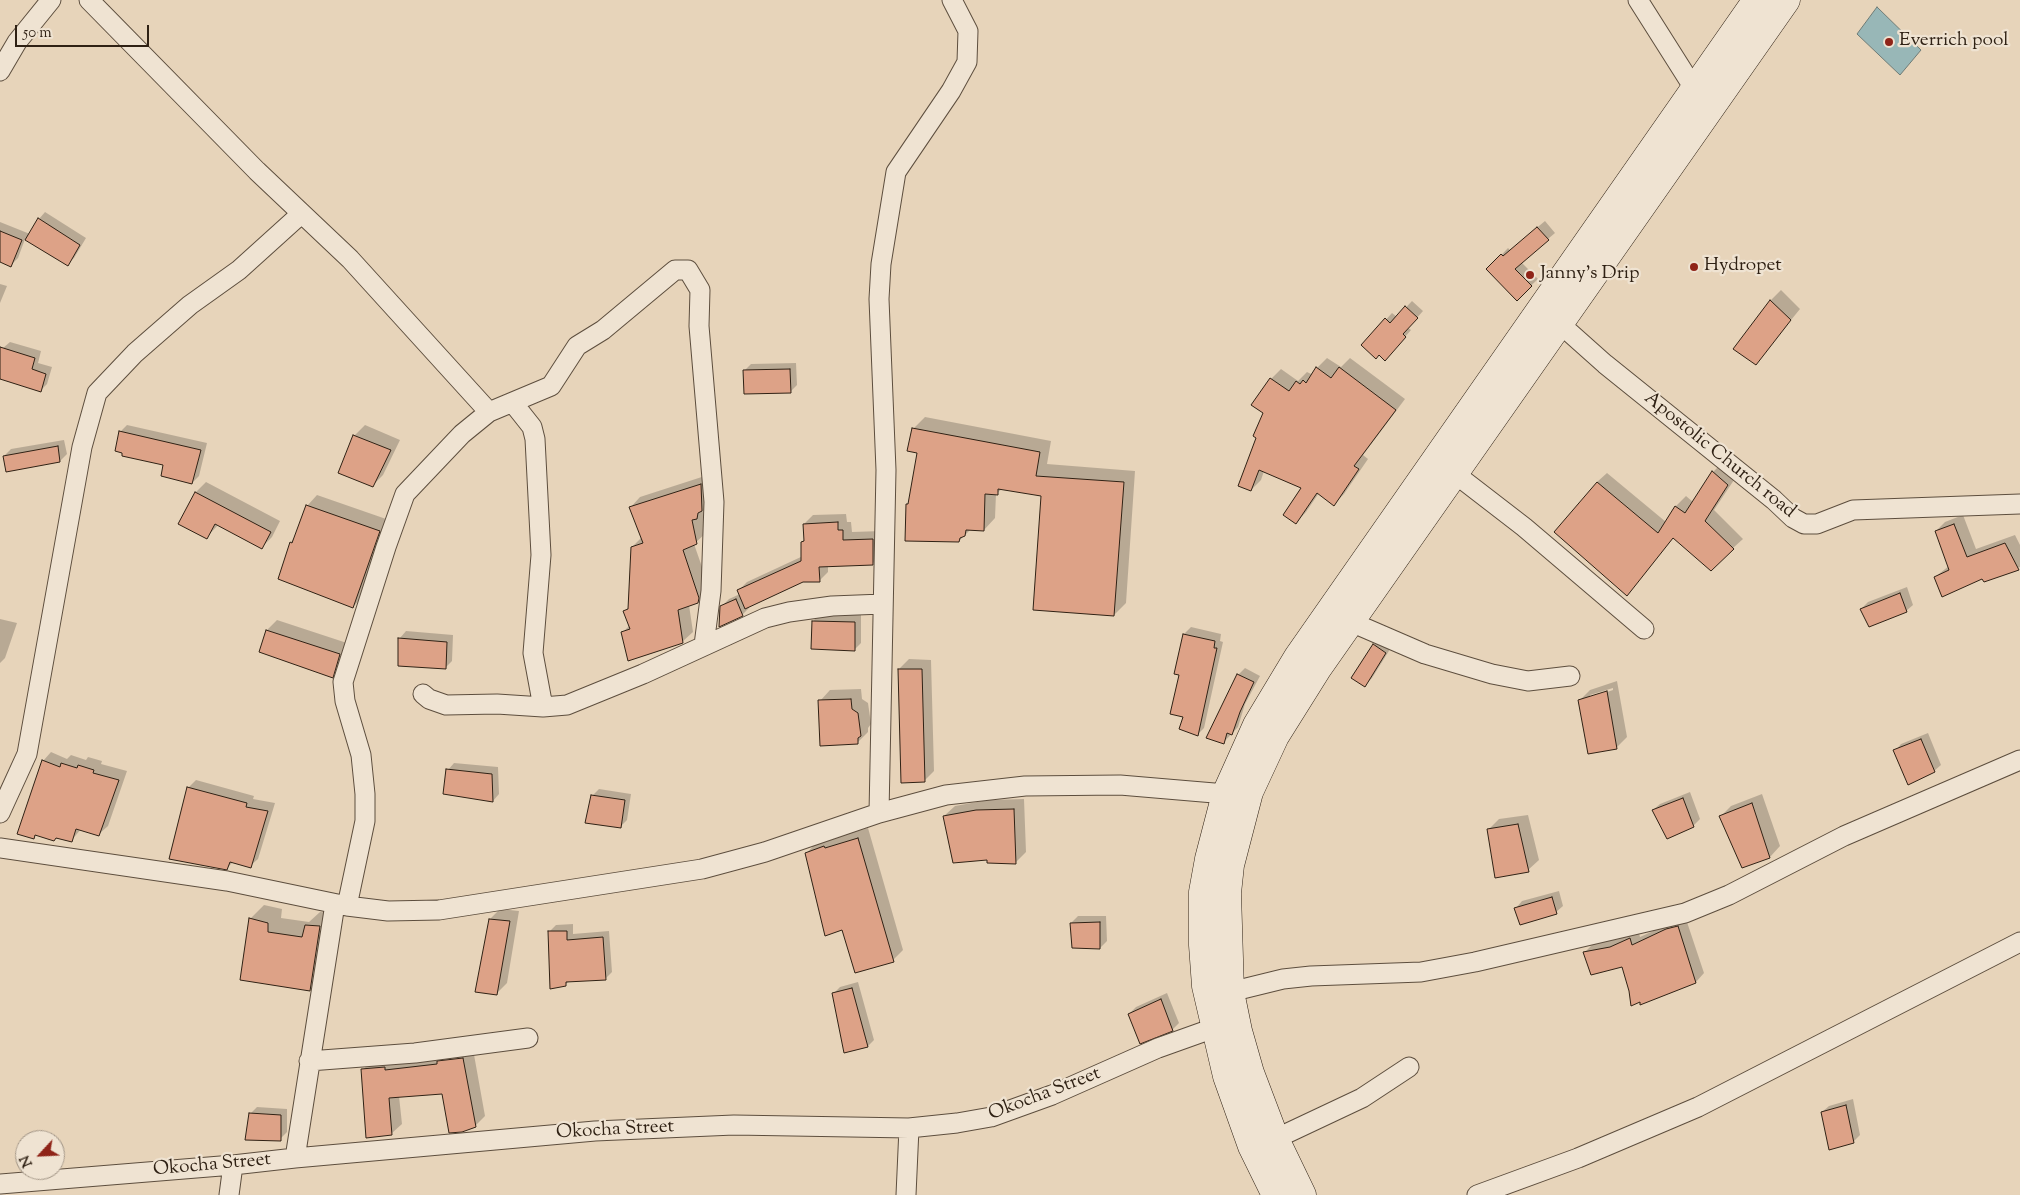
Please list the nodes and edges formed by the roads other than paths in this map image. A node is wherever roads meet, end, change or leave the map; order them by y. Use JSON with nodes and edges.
{"nodes":[{"id":1,"x":51,"y":0,"type":"edge"},
{"id":2,"x":89,"y":0,"type":"edge"},
{"id":3,"x":952,"y":0,"type":"edge"},
{"id":4,"x":1638,"y":0,"type":"edge"},
{"id":5,"x":1757,"y":0,"type":"edge"},
{"id":6,"x":1786,"y":0,"type":"edge"},
{"id":7,"x":0,"y":71,"type":"edge"},
{"id":8,"x":1695,"y":90,"type":"junction"},
{"id":9,"x":301,"y":214,"type":"junction"},
{"id":10,"x":1560,"y":323,"type":"junction"},
{"id":11,"x":513,"y":403,"type":"junction"},
{"id":12,"x":489,"y":412,"type":"junction"},
{"id":13,"x":1454,"y":474,"type":"junction"},
{"id":14,"x":2020,"y":504,"type":"edge"},
{"id":15,"x":883,"y":604,"type":"junction"},
{"id":16,"x":1351,"y":622,"type":"junction"},
{"id":17,"x":1644,"y":629,"type":"dead end"},
{"id":18,"x":704,"y":646,"type":"junction"},
{"id":19,"x":1570,"y":676,"type":"dead end"},
{"id":20,"x":422,"y":694,"type":"dead end"},
{"id":21,"x":543,"y":707,"type":"junction"},
{"id":22,"x":2020,"y":760,"type":"edge"},
{"id":23,"x":1226,"y":794,"type":"junction"},
{"id":24,"x":0,"y":812,"type":"edge"},
{"id":25,"x":879,"y":813,"type":"junction"},
{"id":26,"x":0,"y":848,"type":"edge"},
{"id":27,"x":341,"y":905,"type":"junction"},
{"id":28,"x":2020,"y":942,"type":"edge"},
{"id":29,"x":1230,"y":992,"type":"junction"},
{"id":30,"x":1214,"y":1028,"type":"junction"},
{"id":31,"x":528,"y":1038,"type":"dead end"},
{"id":32,"x":309,"y":1062,"type":"junction"},
{"id":33,"x":1409,"y":1067,"type":"dead end"},
{"id":34,"x":909,"y":1128,"type":"junction"},
{"id":35,"x":1275,"y":1139,"type":"junction"},
{"id":36,"x":295,"y":1158,"type":"junction"},
{"id":37,"x":233,"y":1165,"type":"junction"},
{"id":38,"x":0,"y":1184,"type":"edge"},
{"id":39,"x":229,"y":1195,"type":"edge"},
{"id":40,"x":906,"y":1195,"type":"edge"},
{"id":41,"x":1276,"y":1195,"type":"edge"},
{"id":42,"x":1302,"y":1195,"type":"edge"},
{"id":43,"x":1477,"y":1195,"type":"edge"}],
"edges":[{"from":1,"to":7,"type":"street"},
{"from":2,"to":9,"type":"street"},
{"from":3,"to":15,"type":"street"},
{"from":4,"to":8,"type":"street"},
{"from":5,"to":8,"type":"main road"},
{"from":6,"to":10,"type":"main road"},
{"from":8,"to":23,"type":"main road"},
{"from":9,"to":12,"type":"street"},
{"from":9,"to":24,"type":"street"},
{"from":10,"to":13,"type":"main road"},
{"from":10,"to":14,"type":"street","name":"Apostolic Church road"},
{"from":11,"to":12,"type":"street"},
{"from":11,"to":18,"type":"street"},
{"from":11,"to":21,"type":"street"},
{"from":12,"to":27,"type":"street"},
{"from":13,"to":16,"type":"main road"},
{"from":13,"to":17,"type":"street"},
{"from":15,"to":18,"type":"street"},
{"from":15,"to":25,"type":"street"},
{"from":16,"to":19,"type":"street"},
{"from":16,"to":29,"type":"main road"},
{"from":18,"to":21,"type":"street"},
{"from":20,"to":21,"type":"street"},
{"from":22,"to":29,"type":"street"},
{"from":23,"to":25,"type":"street"},
{"from":23,"to":30,"type":"main road"},
{"from":25,"to":27,"type":"street"},
{"from":26,"to":27,"type":"street"},
{"from":27,"to":32,"type":"street"},
{"from":28,"to":43,"type":"street"},
{"from":29,"to":35,"type":"main road"},
{"from":30,"to":34,"type":"street","name":"Okocha Street"},
{"from":30,"to":41,"type":"main road"},
{"from":31,"to":32,"type":"street"},
{"from":32,"to":36,"type":"street"},
{"from":33,"to":35,"type":"street"},
{"from":34,"to":36,"type":"street","name":"Okocha Street"},
{"from":34,"to":40,"type":"street"},
{"from":35,"to":42,"type":"main road"},
{"from":36,"to":37,"type":"street","name":"Okocha Street"},
{"from":37,"to":38,"type":"street","name":"Okocha Street"},
{"from":37,"to":39,"type":"street"}]}
